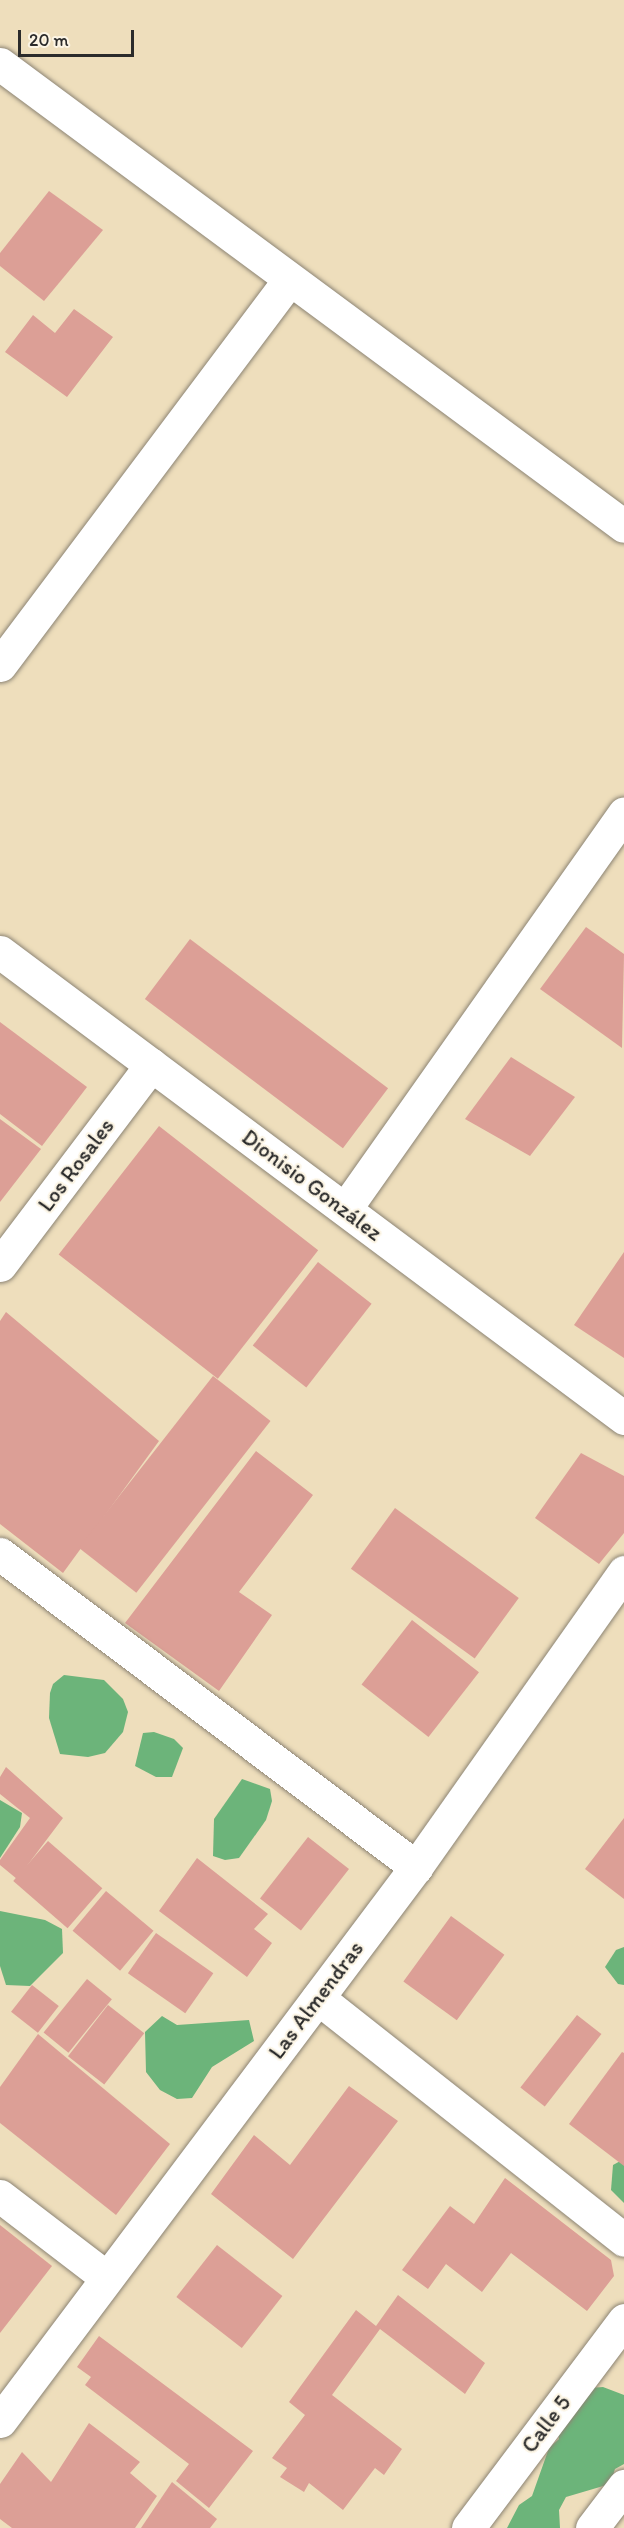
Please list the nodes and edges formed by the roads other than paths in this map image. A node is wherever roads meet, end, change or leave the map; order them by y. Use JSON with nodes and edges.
{"nodes":[{"id":1,"x":0,"y":64,"type":"edge"},
{"id":2,"x":289,"y":280,"type":"junction"},
{"id":3,"x":624,"y":526,"type":"edge"},
{"id":4,"x":0,"y":665,"type":"edge"},
{"id":5,"x":624,"y":813,"type":"edge"},
{"id":6,"x":0,"y":952,"type":"edge"},
{"id":7,"x":151,"y":1065,"type":"junction"},
{"id":8,"x":345,"y":1209,"type":"junction"},
{"id":9,"x":0,"y":1265,"type":"edge"},
{"id":10,"x":624,"y":1418,"type":"edge"},
{"id":11,"x":0,"y":1554,"type":"edge"},
{"id":12,"x":624,"y":1572,"type":"edge"},
{"id":13,"x":416,"y":1868,"type":"junction"},
{"id":14,"x":318,"y":1998,"type":"junction"},
{"id":15,"x":0,"y":2196,"type":"edge"},
{"id":16,"x":624,"y":2240,"type":"edge"},
{"id":17,"x":106,"y":2277,"type":"junction"},
{"id":18,"x":624,"y":2320,"type":"edge"},
{"id":19,"x":0,"y":2421,"type":"edge"},
{"id":20,"x":624,"y":2486,"type":"edge"},
{"id":21,"x":468,"y":2528,"type":"edge"},
{"id":22,"x":592,"y":2528,"type":"edge"}],
"edges":[{"from":1,"to":2,"type":"street"},
{"from":2,"to":3,"type":"street"},
{"from":2,"to":4,"type":"street"},
{"from":5,"to":8,"type":"street"},
{"from":6,"to":7,"type":"street","name":"Dionisio González"},
{"from":7,"to":8,"type":"street","name":"Dionisio González"},
{"from":7,"to":9,"type":"street","name":"Los Rosales"},
{"from":8,"to":10,"type":"street","name":"Dionisio González"},
{"from":11,"to":13,"type":"street"},
{"from":12,"to":13,"type":"street","name":"Las Almendras"},
{"from":13,"to":14,"type":"street","name":"Las Almendras"},
{"from":14,"to":16,"type":"street"},
{"from":14,"to":17,"type":"street","name":"Las Almendras"},
{"from":15,"to":17,"type":"street"},
{"from":17,"to":19,"type":"street","name":"Las Almendras"},
{"from":18,"to":21,"type":"street","name":"Calle 5"},
{"from":20,"to":22,"type":"street"}]}
